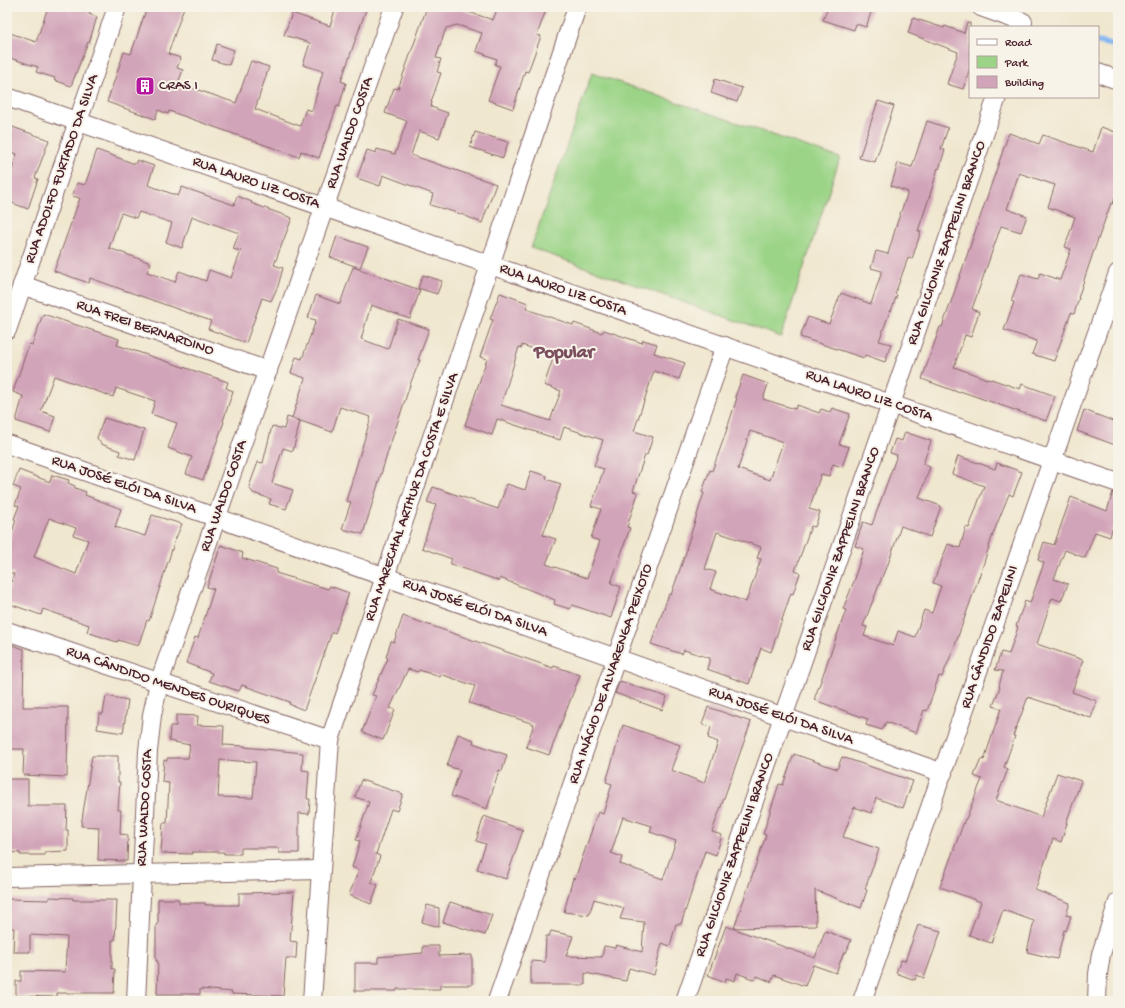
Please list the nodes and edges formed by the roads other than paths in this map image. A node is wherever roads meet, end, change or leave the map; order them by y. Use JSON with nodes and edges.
{"nodes":[{"id":1,"x":116,"y":7,"type":"edge"},
{"id":2,"x":394,"y":7,"type":"edge"},
{"id":3,"x":577,"y":7,"type":"edge"},
{"id":4,"x":982,"y":7,"type":"edge"},
{"id":5,"x":1024,"y":19,"type":"edge"},
{"id":6,"x":1099,"y":73,"type":"edge"},
{"id":7,"x":1118,"y":80,"type":"edge"},
{"id":8,"x":7,"y":96,"type":"edge"},
{"id":9,"x":997,"y":98,"type":"edge"},
{"id":10,"x":78,"y":121,"type":"junction"},
{"id":11,"x":325,"y":207,"type":"junction"},
{"id":12,"x":490,"y":264,"type":"junction"},
{"id":13,"x":1118,"y":273,"type":"edge"},
{"id":14,"x":22,"y":285,"type":"junction"},
{"id":15,"x":7,"y":330,"type":"edge"},
{"id":16,"x":725,"y":346,"type":"junction"},
{"id":17,"x":268,"y":371,"type":"junction"},
{"id":18,"x":891,"y":404,"type":"junction"},
{"id":19,"x":7,"y":444,"type":"edge"},
{"id":20,"x":1052,"y":460,"type":"junction"},
{"id":21,"x":1118,"y":483,"type":"edge"},
{"id":22,"x":216,"y":518,"type":"junction"},
{"id":23,"x":385,"y":577,"type":"junction"},
{"id":24,"x":7,"y":631,"type":"edge"},
{"id":25,"x":616,"y":658,"type":"junction"},
{"id":26,"x":159,"y":683,"type":"junction"},
{"id":27,"x":783,"y":716,"type":"junction"},
{"id":28,"x":330,"y":740,"type":"junction"},
{"id":29,"x":943,"y":772,"type":"junction"},
{"id":30,"x":321,"y":870,"type":"junction"},
{"id":31,"x":142,"y":874,"type":"junction"},
{"id":32,"x":7,"y":877,"type":"edge"},
{"id":33,"x":1118,"y":902,"type":"edge"},
{"id":34,"x":136,"y":1001,"type":"edge"},
{"id":35,"x":312,"y":1001,"type":"edge"},
{"id":36,"x":497,"y":1001,"type":"edge"},
{"id":37,"x":685,"y":1001,"type":"edge"},
{"id":38,"x":862,"y":1001,"type":"edge"},
{"id":39,"x":1097,"y":1001,"type":"edge"}],
"edges":[{"from":1,"to":10,"type":"street","name":"RUA ADOLFO FURTADO DA SILVA"},
{"from":2,"to":11,"type":"street","name":"RUA WALDO COSTA"},
{"from":3,"to":12,"type":"street","name":"RUA MARECHAL ARTHUR DA COSTA E SILVA"},
{"from":4,"to":5,"type":"street"},
{"from":6,"to":7,"type":"street"},
{"from":8,"to":10,"type":"street","name":"RUA LAURO LIZ COSTA"},
{"from":9,"to":18,"type":"street","name":"RUA GILCIONIR ZAPPELINI BRANCO"},
{"from":10,"to":11,"type":"street","name":"RUA LAURO LIZ COSTA"},
{"from":10,"to":14,"type":"street","name":"RUA ADOLFO FURTADO DA SILVA"},
{"from":11,"to":12,"type":"street","name":"RUA LAURO LIZ COSTA"},
{"from":11,"to":17,"type":"street","name":"RUA WALDO COSTA"},
{"from":12,"to":16,"type":"street","name":"RUA LAURO LIZ COSTA"},
{"from":12,"to":23,"type":"street","name":"RUA MARECHAL ARTHUR DA COSTA E SILVA"},
{"from":13,"to":20,"type":"street","name":"RUA CÂNDIDO ZAPELINI"},
{"from":14,"to":15,"type":"street","name":"RUA ADOLFO FURTADO DA SILVA"},
{"from":14,"to":17,"type":"street","name":"RUA FREI BERNARDINO"},
{"from":16,"to":18,"type":"street","name":"RUA LAURO LIZ COSTA"},
{"from":16,"to":25,"type":"street","name":"RUA INÁCIO DE ALVARENGA PEIXOTO"},
{"from":17,"to":22,"type":"street","name":"RUA WALDO COSTA"},
{"from":18,"to":20,"type":"street","name":"RUA LAURO LIZ COSTA"},
{"from":18,"to":27,"type":"street","name":"RUA GILCIONIR ZAPPELINI BRANCO"},
{"from":19,"to":22,"type":"street","name":"RUA JOSÉ ELÓI DA SILVA"},
{"from":20,"to":21,"type":"street","name":"RUA LAURO LIZ COSTA"},
{"from":20,"to":29,"type":"street","name":"RUA CÂNDIDO ZAPELINI"},
{"from":22,"to":23,"type":"street","name":"RUA JOSÉ ELÓI DA SILVA"},
{"from":22,"to":26,"type":"street","name":"RUA WALDO COSTA"},
{"from":23,"to":25,"type":"street","name":"RUA JOSÉ ELÓI DA SILVA"},
{"from":23,"to":28,"type":"street","name":"RUA MARECHAL ARTHUR DA COSTA E SILVA"},
{"from":24,"to":26,"type":"street","name":"RUA CÂNDIDO MENDES OURIQUES"},
{"from":25,"to":27,"type":"street","name":"RUA JOSÉ ELÓI DA SILVA"},
{"from":25,"to":36,"type":"street","name":"RUA INÁCIO DE ALVARENGA PEIXOTO"},
{"from":26,"to":28,"type":"street","name":"RUA CÂNDIDO MENDES OURIQUES"},
{"from":26,"to":31,"type":"street","name":"RUA WALDO COSTA"},
{"from":27,"to":29,"type":"street","name":"RUA JOSÉ ELÓI DA SILVA"},
{"from":27,"to":37,"type":"street","name":"RUA GILCIONIR ZAPPELINI BRANCO"},
{"from":28,"to":30,"type":"street","name":"RUA MARECHAL ARTHUR DA COSTA E SILVA"},
{"from":29,"to":38,"type":"street","name":"RUA CÂNDIDO ZAPELINI"},
{"from":30,"to":31,"type":"street"},
{"from":30,"to":35,"type":"street","name":"RUA MARECHAL ARTHUR DA COSTA E SILVA"},
{"from":31,"to":32,"type":"street"},
{"from":31,"to":34,"type":"street","name":"RUA WALDO COSTA"},
{"from":33,"to":39,"type":"street"}]}
